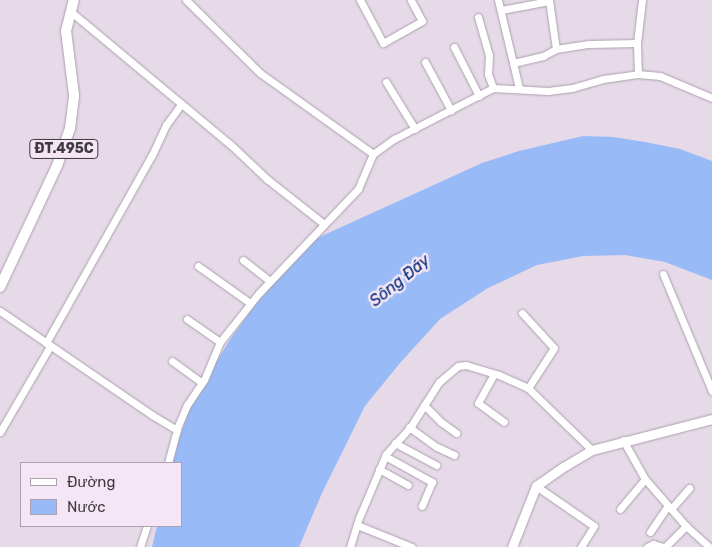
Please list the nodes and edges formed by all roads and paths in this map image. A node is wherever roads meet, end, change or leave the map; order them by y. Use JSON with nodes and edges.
{"nodes":[{"id":1,"x":74,"y":0,"type":"edge"},
{"id":2,"x":186,"y":0,"type":"edge"},
{"id":3,"x":412,"y":0,"type":"edge"},
{"id":4,"x":498,"y":0,"type":"edge"},
{"id":5,"x":642,"y":0,"type":"edge"},
{"id":6,"x":363,"y":1,"type":"edge"},
{"id":7,"x":549,"y":1,"type":"edge"},
{"id":8,"x":501,"y":10,"type":"junction"},
{"id":9,"x":70,"y":11,"type":"junction"},
{"id":10,"x":478,"y":17,"type":"dead end"},
{"id":11,"x":638,"y":43,"type":"junction"},
{"id":12,"x":454,"y":47,"type":"dead end"},
{"id":13,"x":556,"y":49,"type":"junction"},
{"id":14,"x":425,"y":62,"type":"dead end"},
{"id":15,"x":514,"y":63,"type":"junction"},
{"id":16,"x":638,"y":74,"type":"junction"},
{"id":17,"x":386,"y":82,"type":"dead end"},
{"id":18,"x":493,"y":88,"type":"junction"},
{"id":19,"x":519,"y":88,"type":"junction"},
{"id":20,"x":479,"y":96,"type":"junction"},
{"id":21,"x":712,"y":98,"type":"edge"},
{"id":22,"x":181,"y":104,"type":"junction"},
{"id":23,"x":450,"y":110,"type":"junction"},
{"id":24,"x":415,"y":128,"type":"junction"},
{"id":25,"x":373,"y":154,"type":"junction"},
{"id":26,"x":324,"y":224,"type":"junction"},
{"id":27,"x":243,"y":260,"type":"dead end"},
{"id":28,"x":198,"y":266,"type":"dead end"},
{"id":29,"x":663,"y":274,"type":"dead end"},
{"id":30,"x":270,"y":281,"type":"junction"},
{"id":31,"x":0,"y":287,"type":"edge"},
{"id":32,"x":250,"y":303,"type":"junction"},
{"id":33,"x":0,"y":310,"type":"edge"},
{"id":34,"x":522,"y":313,"type":"dead end"},
{"id":35,"x":187,"y":319,"type":"dead end"},
{"id":36,"x":220,"y":342,"type":"junction"},
{"id":37,"x":48,"y":345,"type":"junction"},
{"id":38,"x":172,"y":361,"type":"dead end"},
{"id":39,"x":494,"y":374,"type":"junction"},
{"id":40,"x":202,"y":383,"type":"junction"},
{"id":41,"x":528,"y":388,"type":"junction"},
{"id":42,"x":712,"y":391,"type":"edge"},
{"id":43,"x":424,"y":405,"type":"junction"},
{"id":44,"x":712,"y":419,"type":"edge"},
{"id":45,"x":504,"y":422,"type":"dead end"},
{"id":46,"x":410,"y":427,"type":"junction"},
{"id":47,"x":177,"y":430,"type":"junction"},
{"id":48,"x":0,"y":432,"type":"edge"},
{"id":49,"x":456,"y":432,"type":"dead end"},
{"id":50,"x":622,"y":440,"type":"junction"},
{"id":51,"x":395,"y":443,"type":"junction"},
{"id":52,"x":592,"y":450,"type":"junction"},
{"id":53,"x":454,"y":455,"type":"dead end"},
{"id":54,"x":385,"y":456,"type":"junction"},
{"id":55,"x":168,"y":462,"type":"edge"},
{"id":56,"x":436,"y":465,"type":"dead end"},
{"id":57,"x":379,"y":469,"type":"junction"},
{"id":58,"x":645,"y":479,"type":"junction"},
{"id":59,"x":408,"y":485,"type":"dead end"},
{"id":60,"x":536,"y":486,"type":"junction"},
{"id":61,"x":689,"y":488,"type":"dead end"},
{"id":62,"x":422,"y":506,"type":"dead end"},
{"id":63,"x":669,"y":507,"type":"junction"},
{"id":64,"x":620,"y":509,"type":"dead end"},
{"id":65,"x":357,"y":525,"type":"junction"},
{"id":66,"x":686,"y":526,"type":"junction"},
{"id":67,"x":147,"y":527,"type":"edge"},
{"id":68,"x":650,"y":532,"type":"dead end"},
{"id":69,"x":140,"y":547,"type":"edge"},
{"id":70,"x":350,"y":547,"type":"edge"},
{"id":71,"x":412,"y":547,"type":"edge"},
{"id":72,"x":512,"y":547,"type":"edge"},
{"id":73,"x":581,"y":547,"type":"edge"},
{"id":74,"x":647,"y":547,"type":"edge"},
{"id":75,"x":664,"y":547,"type":"edge"},
{"id":76,"x":709,"y":547,"type":"edge"}],
"edges":[{"from":1,"to":9,"type":"main road","number":"ĐT.495C"},
{"from":2,"to":25,"type":"street"},
{"from":3,"to":6,"type":"street"},
{"from":4,"to":8,"type":"street"},
{"from":5,"to":11,"type":"street"},
{"from":7,"to":8,"type":"street"},
{"from":7,"to":13,"type":"street"},
{"from":8,"to":15,"type":"street"},
{"from":9,"to":22,"type":"street"},
{"from":9,"to":31,"type":"main road","number":"ĐT.495C"},
{"from":10,"to":18,"type":"street"},
{"from":11,"to":13,"type":"street"},
{"from":11,"to":16,"type":"street"},
{"from":12,"to":20,"type":"street"},
{"from":13,"to":15,"type":"street"},
{"from":14,"to":23,"type":"street"},
{"from":15,"to":19,"type":"street"},
{"from":16,"to":19,"type":"street"},
{"from":16,"to":21,"type":"street"},
{"from":17,"to":24,"type":"street"},
{"from":18,"to":19,"type":"street"},
{"from":18,"to":20,"type":"street"},
{"from":20,"to":23,"type":"street"},
{"from":22,"to":26,"type":"street"},
{"from":22,"to":37,"type":"street"},
{"from":23,"to":24,"type":"street"},
{"from":24,"to":25,"type":"street"},
{"from":25,"to":26,"type":"street"},
{"from":26,"to":30,"type":"street"},
{"from":27,"to":30,"type":"street"},
{"from":28,"to":32,"type":"street"},
{"from":29,"to":42,"type":"street"},
{"from":30,"to":32,"type":"street"},
{"from":32,"to":36,"type":"street"},
{"from":33,"to":37,"type":"street"},
{"from":34,"to":41,"type":"street"},
{"from":35,"to":36,"type":"street"},
{"from":36,"to":40,"type":"street"},
{"from":37,"to":47,"type":"street"},
{"from":37,"to":48,"type":"street"},
{"from":38,"to":40,"type":"street"},
{"from":39,"to":41,"type":"street"},
{"from":39,"to":43,"type":"street"},
{"from":39,"to":45,"type":"street"},
{"from":40,"to":47,"type":"street"},
{"from":41,"to":52,"type":"street"},
{"from":43,"to":46,"type":"street"},
{"from":43,"to":49,"type":"street"},
{"from":44,"to":50,"type":"main road"},
{"from":46,"to":51,"type":"street"},
{"from":46,"to":53,"type":"street"},
{"from":47,"to":55,"type":"street"},
{"from":50,"to":52,"type":"main road"},
{"from":50,"to":58,"type":"street"},
{"from":51,"to":54,"type":"street"},
{"from":51,"to":56,"type":"street"},
{"from":52,"to":60,"type":"main road"},
{"from":54,"to":57,"type":"street"},
{"from":54,"to":62,"type":"street"},
{"from":57,"to":59,"type":"street"},
{"from":57,"to":65,"type":"street"},
{"from":58,"to":63,"type":"street"},
{"from":58,"to":64,"type":"street"},
{"from":60,"to":72,"type":"main road"},
{"from":60,"to":73,"type":"street"},
{"from":61,"to":63,"type":"street"},
{"from":63,"to":66,"type":"street"},
{"from":63,"to":68,"type":"street"},
{"from":65,"to":70,"type":"street"},
{"from":65,"to":71,"type":"street"},
{"from":66,"to":75,"type":"street"},
{"from":66,"to":76,"type":"street"},
{"from":67,"to":69,"type":"street"},
{"from":74,"to":75,"type":"street"}]}
